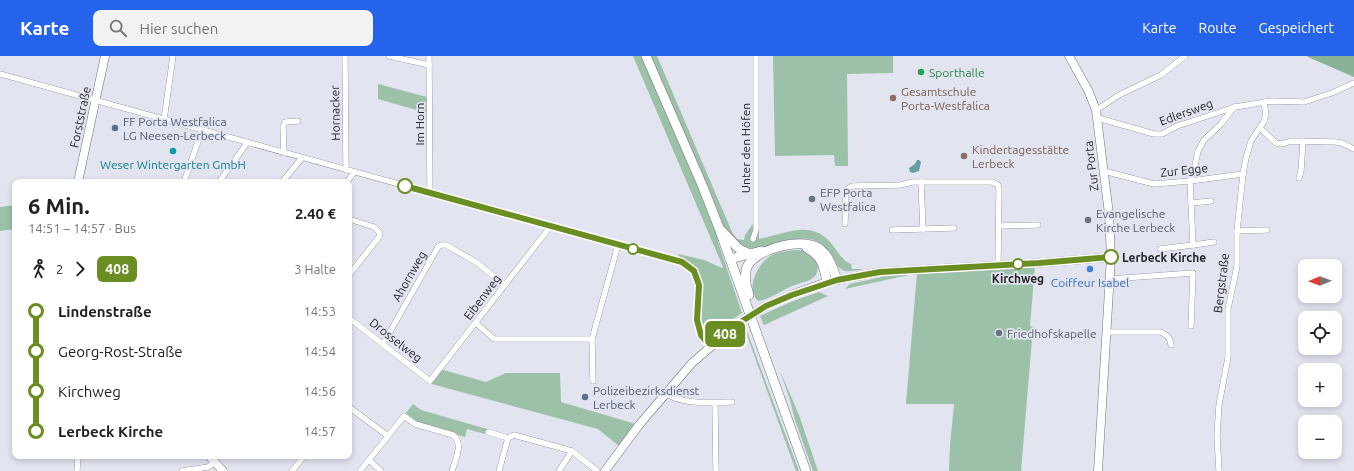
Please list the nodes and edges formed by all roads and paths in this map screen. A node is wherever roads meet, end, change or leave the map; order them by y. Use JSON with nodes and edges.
{"nodes":[{"id":1,"x":105,"y":56,"type":"edge"},
{"id":2,"x":173,"y":56,"type":"edge"},
{"id":3,"x":345,"y":56,"type":"edge"},
{"id":4,"x":389,"y":56,"type":"edge"},
{"id":5,"x":430,"y":56,"type":"edge"},
{"id":6,"x":646,"y":56,"type":"edge"},
{"id":7,"x":756,"y":56,"type":"edge"},
{"id":8,"x":1069,"y":56,"type":"edge"},
{"id":9,"x":1185,"y":56,"type":"edge"},
{"id":10,"x":430,"y":65,"type":"junction"},
{"id":11,"x":0,"y":74,"type":"edge"},
{"id":12,"x":1354,"y":83,"type":"edge"},
{"id":13,"x":96,"y":100,"type":"junction"},
{"id":14,"x":1264,"y":102,"type":"junction"},
{"id":15,"x":1235,"y":107,"type":"junction"},
{"id":16,"x":1096,"y":110,"type":"junction"},
{"id":17,"x":1098,"y":118,"type":"junction"},
{"id":18,"x":164,"y":120,"type":"junction"},
{"id":19,"x":298,"y":121,"type":"dead end"},
{"id":20,"x":1260,"y":128,"type":"junction"},
{"id":21,"x":202,"y":130,"type":"junction"},
{"id":22,"x":1304,"y":141,"type":"junction"},
{"id":23,"x":247,"y":143,"type":"junction"},
{"id":24,"x":1354,"y":148,"type":"edge"},
{"id":25,"x":284,"y":153,"type":"junction"},
{"id":26,"x":302,"y":158,"type":"junction"},
{"id":27,"x":346,"y":170,"type":"junction"},
{"id":28,"x":1104,"y":171,"type":"junction"},
{"id":29,"x":354,"y":172,"type":"junction"},
{"id":30,"x":1243,"y":174,"type":"junction"},
{"id":31,"x":1299,"y":178,"type":"dead end"},
{"id":32,"x":79,"y":179,"type":"edge"},
{"id":33,"x":185,"y":179,"type":"edge"},
{"id":34,"x":221,"y":179,"type":"edge"},
{"id":35,"x":284,"y":179,"type":"edge"},
{"id":36,"x":349,"y":179,"type":"edge"},
{"id":37,"x":1190,"y":181,"type":"junction"},
{"id":38,"x":921,"y":182,"type":"junction"},
{"id":39,"x":430,"y":193,"type":"junction"},
{"id":40,"x":1212,"y":201,"type":"dead end"},
{"id":41,"x":1191,"y":203,"type":"junction"},
{"id":42,"x":352,"y":220,"type":"edge"},
{"id":43,"x":845,"y":224,"type":"dead end"},
{"id":44,"x":1038,"y":225,"type":"dead end"},
{"id":45,"x":999,"y":226,"type":"junction"},
{"id":46,"x":550,"y":227,"type":"junction"},
{"id":47,"x":719,"y":228,"type":"junction"},
{"id":48,"x":923,"y":228,"type":"junction"},
{"id":49,"x":954,"y":228,"type":"dead end"},
{"id":50,"x":892,"y":230,"type":"dead end"},
{"id":51,"x":1266,"y":230,"type":"dead end"},
{"id":52,"x":1237,"y":231,"type":"junction"},
{"id":53,"x":753,"y":239,"type":"dead end"},
{"id":54,"x":1214,"y":242,"type":"dead end"},
{"id":55,"x":798,"y":244,"type":"junction"},
{"id":56,"x":618,"y":245,"type":"junction"},
{"id":57,"x":1193,"y":245,"type":"junction"},
{"id":58,"x":1160,"y":249,"type":"dead end"},
{"id":59,"x":751,"y":255,"type":"junction"},
{"id":60,"x":1111,"y":257,"type":"junction"},
{"id":61,"x":732,"y":263,"type":"junction"},
{"id":62,"x":998,"y":265,"type":"junction"},
{"id":63,"x":352,"y":271,"type":"edge"},
{"id":64,"x":1110,"y":279,"type":"junction"},
{"id":65,"x":837,"y":280,"type":"junction"},
{"id":66,"x":827,"y":282,"type":"junction"},
{"id":67,"x":504,"y":285,"type":"junction"},
{"id":68,"x":752,"y":319,"type":"junction"},
{"id":69,"x":352,"y":320,"type":"edge"},
{"id":70,"x":476,"y":323,"type":"junction"},
{"id":71,"x":1192,"y":326,"type":"dead end"},
{"id":72,"x":1108,"y":332,"type":"junction"},
{"id":73,"x":592,"y":338,"type":"junction"},
{"id":74,"x":382,"y":344,"type":"junction"},
{"id":75,"x":1171,"y":345,"type":"dead end"},
{"id":76,"x":710,"y":346,"type":"junction"},
{"id":77,"x":430,"y":381,"type":"joint"},
{"id":78,"x":593,"y":381,"type":"dead end"},
{"id":79,"x":666,"y":394,"type":"junction"},
{"id":80,"x":732,"y":402,"type":"dead end"},
{"id":81,"x":716,"y":406,"type":"dead end"},
{"id":82,"x":352,"y":409,"type":"edge"},
{"id":83,"x":488,"y":432,"type":"dead end"},
{"id":84,"x":388,"y":436,"type":"junction"},
{"id":85,"x":508,"y":438,"type":"junction"},
{"id":86,"x":572,"y":451,"type":"junction"},
{"id":87,"x":78,"y":459,"type":"edge"},
{"id":88,"x":212,"y":459,"type":"edge"},
{"id":89,"x":302,"y":459,"type":"edge"},
{"id":90,"x":368,"y":460,"type":"junction"},
{"id":91,"x":215,"y":462,"type":"junction"},
{"id":92,"x":77,"y":471,"type":"edge"},
{"id":93,"x":182,"y":471,"type":"edge"},
{"id":94,"x":223,"y":471,"type":"edge"},
{"id":95,"x":292,"y":471,"type":"edge"},
{"id":96,"x":360,"y":471,"type":"edge"},
{"id":97,"x":382,"y":471,"type":"edge"},
{"id":98,"x":452,"y":471,"type":"edge"},
{"id":99,"x":499,"y":471,"type":"edge"},
{"id":100,"x":559,"y":471,"type":"edge"},
{"id":101,"x":597,"y":471,"type":"edge"},
{"id":102,"x":605,"y":471,"type":"edge"},
{"id":103,"x":716,"y":471,"type":"edge"},
{"id":104,"x":806,"y":471,"type":"edge"},
{"id":105,"x":1098,"y":471,"type":"edge"},
{"id":106,"x":1219,"y":471,"type":"edge"}],
"edges":[{"from":1,"to":13,"type":"street","name":"Forststraße"},
{"from":2,"to":18,"type":"street"},
{"from":3,"to":27,"type":"street","name":"Hornacker"},
{"from":4,"to":10,"type":"street"},
{"from":5,"to":10,"type":"street","name":"Im Horn"},
{"from":6,"to":47,"type":"main road"},
{"from":7,"to":53,"type":"street","name":"Unter den Höfen"},
{"from":8,"to":16,"type":"street","name":"Zur Porta"},
{"from":9,"to":16,"type":"street"},
{"from":10,"to":39,"type":"street","name":"Im Horn"},
{"from":11,"to":13,"type":"street"},
{"from":12,"to":14,"type":"street","name":"Edlersweg"},
{"from":13,"to":18,"type":"street"},
{"from":13,"to":32,"type":"street","name":"Forststraße"},
{"from":14,"to":15,"type":"street","name":"Edlersweg"},
{"from":14,"to":20,"type":"street","name":"Bergstraße"},
{"from":15,"to":17,"type":"street","name":"Edlersweg"},
{"from":15,"to":37,"type":"street"},
{"from":16,"to":17,"type":"street","name":"Zur Porta"},
{"from":17,"to":28,"type":"street","name":"Zur Porta"},
{"from":18,"to":21,"type":"street"},
{"from":19,"to":25,"type":"street"},
{"from":20,"to":22,"type":"street"},
{"from":20,"to":30,"type":"street","name":"Bergstraße"},
{"from":21,"to":23,"type":"street"},
{"from":21,"to":33,"type":"street"},
{"from":22,"to":24,"type":"street"},
{"from":22,"to":31,"type":"street"},
{"from":23,"to":25,"type":"street"},
{"from":23,"to":34,"type":"street"},
{"from":25,"to":26,"type":"street"},
{"from":26,"to":27,"type":"street"},
{"from":26,"to":35,"type":"street"},
{"from":27,"to":29,"type":"street"},
{"from":28,"to":37,"type":"street","name":"Zur Egge"},
{"from":28,"to":60,"type":"street","name":"Zur Porta"},
{"from":29,"to":36,"type":"street"},
{"from":29,"to":39,"type":"street"},
{"from":30,"to":37,"type":"street","name":"Zur Egge"},
{"from":30,"to":52,"type":"street","name":"Bergstraße"},
{"from":37,"to":41,"type":"street"},
{"from":38,"to":43,"type":"street"},
{"from":38,"to":45,"type":"street"},
{"from":38,"to":48,"type":"street"},
{"from":39,"to":46,"type":"street"},
{"from":40,"to":41,"type":"street"},
{"from":41,"to":57,"type":"street"},
{"from":42,"to":63,"type":"street"},
{"from":44,"to":45,"type":"street"},
{"from":45,"to":62,"type":"street"},
{"from":46,"to":56,"type":"street"},
{"from":46,"to":67,"type":"street","name":"Eibenweg"},
{"from":47,"to":59,"type":"main road"},
{"from":47,"to":61,"type":"main road"},
{"from":48,"to":49,"type":"street"},
{"from":48,"to":50,"type":"street"},
{"from":51,"to":52,"type":"street"},
{"from":52,"to":106,"type":"street","name":"Bergstraße"},
{"from":54,"to":57,"type":"street"},
{"from":55,"to":59,"type":"main road"},
{"from":55,"to":65,"type":"main road"},
{"from":55,"to":66,"type":"main road"},
{"from":56,"to":73,"type":"street"},
{"from":56,"to":76,"type":"street"},
{"from":57,"to":58,"type":"street"},
{"from":59,"to":61,"type":"main road"},
{"from":59,"to":68,"type":"main road"},
{"from":60,"to":62,"type":"street"},
{"from":60,"to":64,"type":"street","name":"Zur Porta"},
{"from":61,"to":68,"type":"main road"},
{"from":62,"to":65,"type":"street"},
{"from":64,"to":71,"type":"street"},
{"from":64,"to":72,"type":"street","name":"Zur Porta"},
{"from":65,"to":66,"type":"street"},
{"from":66,"to":76,"type":"street","bridge":true},
{"from":67,"to":70,"type":"street","name":"Eibenweg"},
{"from":67,"to":74,"type":"street","name":"Ahornweg"},
{"from":68,"to":104,"type":"main road"},
{"from":69,"to":74,"type":"street","name":"Drosselweg"},
{"from":70,"to":73,"type":"street"},
{"from":70,"to":77,"type":"street","name":"Eibenweg"},
{"from":72,"to":75,"type":"street"},
{"from":72,"to":105,"type":"street","name":"Zur Porta"},
{"from":73,"to":78,"type":"street"},
{"from":74,"to":77,"type":"street","name":"Drosselweg"},
{"from":76,"to":79,"type":"street"},
{"from":79,"to":80,"type":"street"},
{"from":79,"to":102,"type":"street"},
{"from":81,"to":103,"type":"street"},
{"from":82,"to":84,"type":"street"},
{"from":83,"to":85,"type":"street"},
{"from":84,"to":90,"type":"street"},
{"from":84,"to":98,"type":"street"},
{"from":85,"to":86,"type":"street"},
{"from":85,"to":99,"type":"street"},
{"from":86,"to":100,"type":"street"},
{"from":86,"to":101,"type":"street"},
{"from":87,"to":92,"type":"street"},
{"from":88,"to":91,"type":"street"},
{"from":89,"to":95,"type":"street"},
{"from":90,"to":96,"type":"street"},
{"from":90,"to":97,"type":"street"},
{"from":91,"to":93,"type":"street"},
{"from":91,"to":94,"type":"street"}]}
